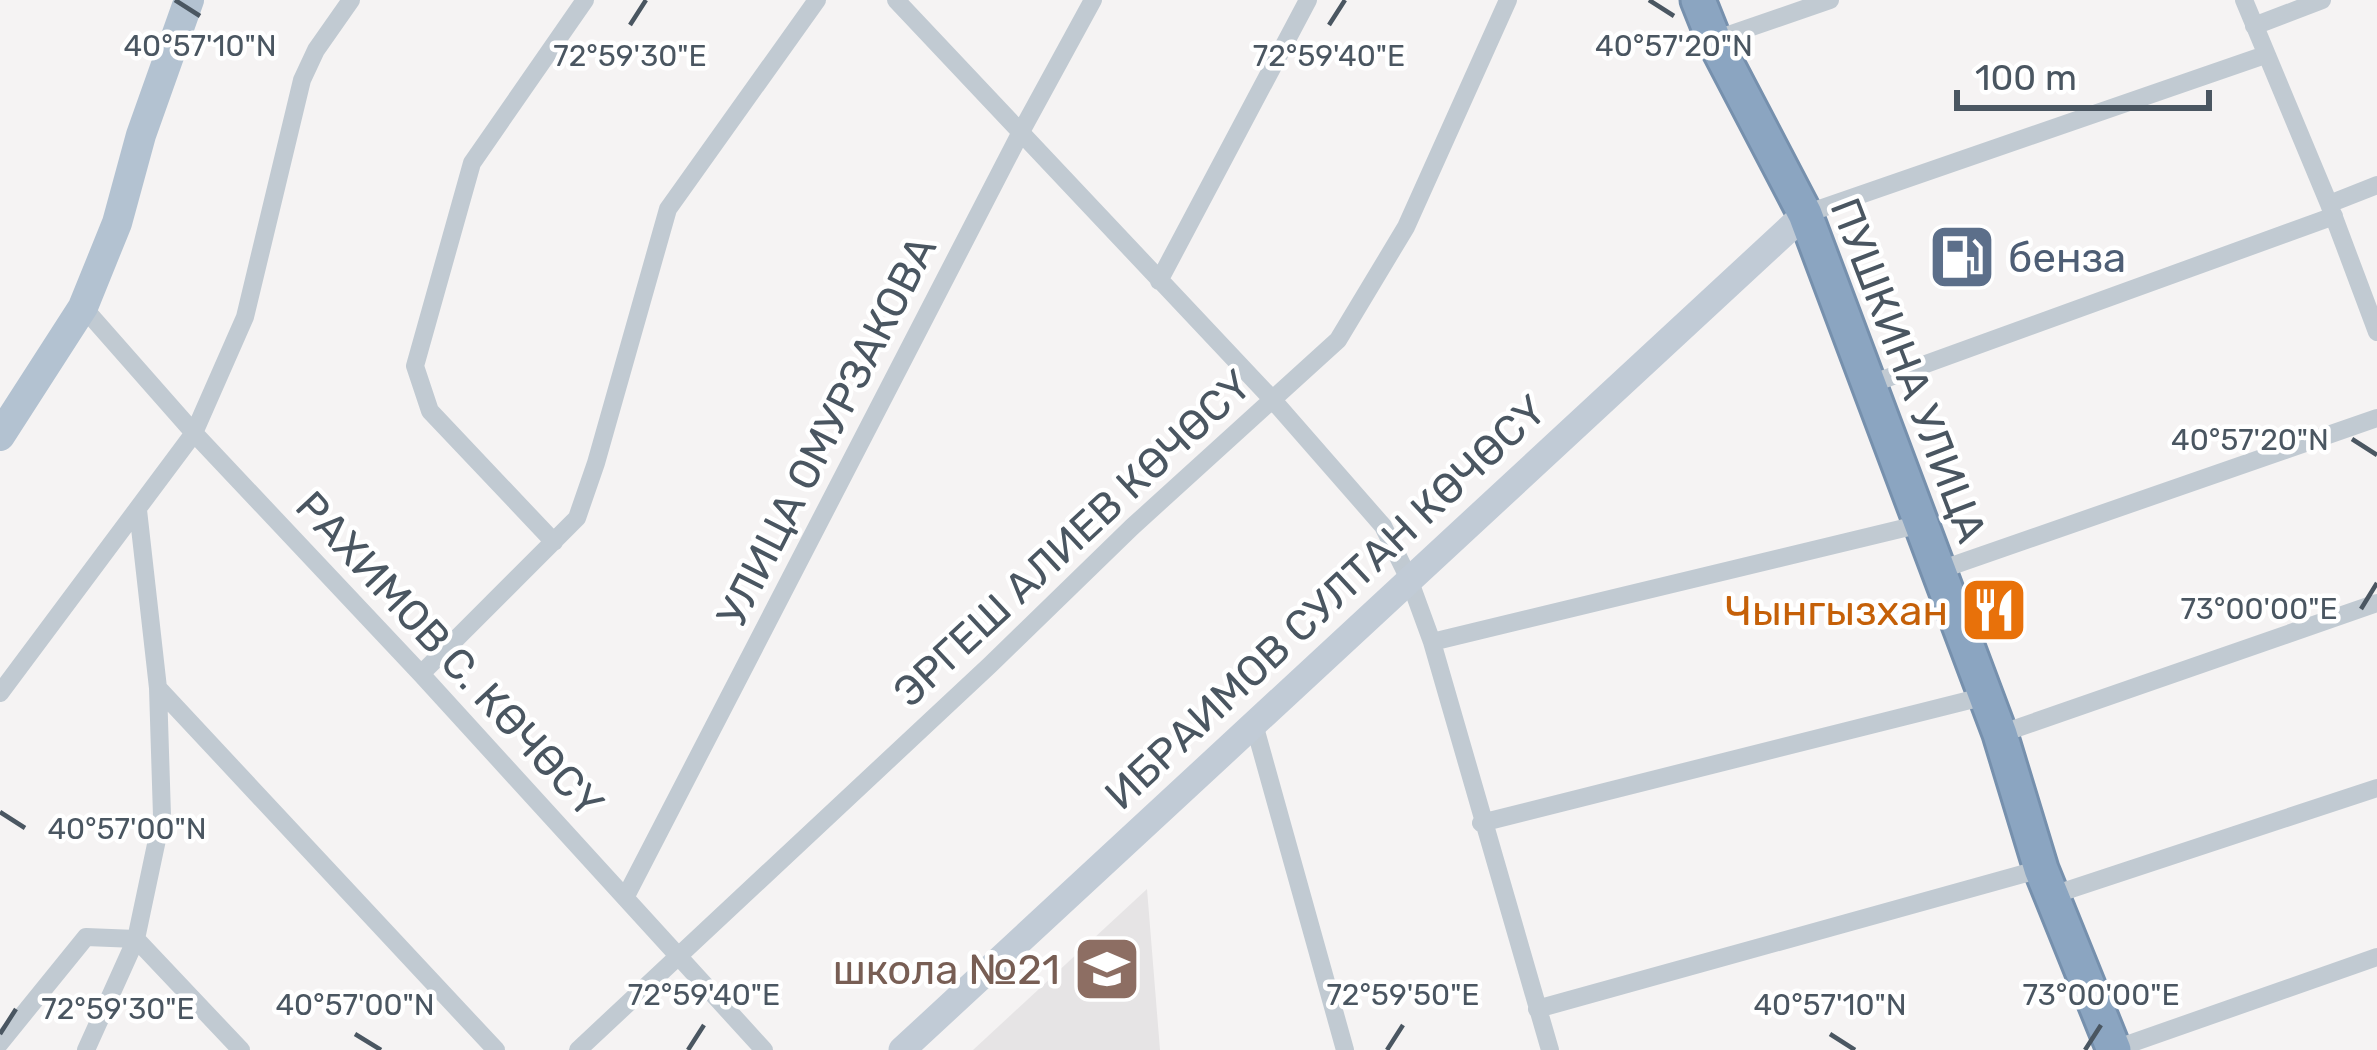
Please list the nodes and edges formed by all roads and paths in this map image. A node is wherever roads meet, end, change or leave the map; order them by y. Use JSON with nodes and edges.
{"nodes":[{"id":1,"x":189,"y":0,"type":"edge"},
{"id":2,"x":351,"y":0,"type":"edge"},
{"id":3,"x":585,"y":0,"type":"edge"},
{"id":4,"x":817,"y":0,"type":"edge"},
{"id":5,"x":896,"y":0,"type":"edge"},
{"id":6,"x":1093,"y":0,"type":"edge"},
{"id":7,"x":1308,"y":0,"type":"edge"},
{"id":8,"x":1508,"y":0,"type":"edge"},
{"id":9,"x":1698,"y":0,"type":"edge"},
{"id":10,"x":1829,"y":0,"type":"edge"},
{"id":11,"x":2244,"y":0,"type":"edge"},
{"id":12,"x":2322,"y":0,"type":"edge"},
{"id":13,"x":2254,"y":26,"type":"junction"},
{"id":14,"x":1714,"y":40,"type":"junction"},
{"id":15,"x":2265,"y":55,"type":"junction"},
{"id":16,"x":1022,"y":130,"type":"junction"},
{"id":17,"x":2377,"y":185,"type":"edge"},
{"id":18,"x":2332,"y":210,"type":"junction"},
{"id":19,"x":1805,"y":214,"type":"junction"},
{"id":20,"x":1159,"y":281,"type":"junction"},
{"id":21,"x":83,"y":307,"type":"junction"},
{"id":22,"x":2377,"y":332,"type":"edge"},
{"id":23,"x":1868,"y":385,"type":"junction"},
{"id":24,"x":1272,"y":399,"type":"junction"},
{"id":25,"x":2377,"y":418,"type":"edge"},
{"id":26,"x":194,"y":433,"type":"junction"},
{"id":27,"x":0,"y":436,"type":"edge"},
{"id":28,"x":138,"y":510,"type":"junction"},
{"id":29,"x":1921,"y":524,"type":"junction"},
{"id":30,"x":554,"y":542,"type":"junction"},
{"id":31,"x":1936,"y":571,"type":"junction"},
{"id":32,"x":1409,"y":579,"type":"junction"},
{"id":33,"x":2377,"y":604,"type":"edge"},
{"id":34,"x":1432,"y":642,"type":"junction"},
{"id":35,"x":422,"y":674,"type":"junction"},
{"id":36,"x":158,"y":688,"type":"junction"},
{"id":37,"x":0,"y":694,"type":"edge"},
{"id":38,"x":1986,"y":696,"type":"junction"},
{"id":39,"x":1254,"y":724,"type":"junction"},
{"id":40,"x":2000,"y":734,"type":"junction"},
{"id":41,"x":2377,"y":788,"type":"edge"},
{"id":42,"x":1481,"y":823,"type":"junction"},
{"id":43,"x":2047,"y":882,"type":"junction"},
{"id":44,"x":626,"y":896,"type":"junction"},
{"id":45,"x":136,"y":939,"type":"junction"},
{"id":46,"x":678,"y":956,"type":"junction"},
{"id":47,"x":2377,"y":957,"type":"edge"},
{"id":48,"x":1537,"y":1010,"type":"junction"},
{"id":49,"x":0,"y":1043,"type":"edge"},
{"id":50,"x":86,"y":1050,"type":"edge"},
{"id":51,"x":241,"y":1050,"type":"edge"},
{"id":52,"x":496,"y":1050,"type":"edge"},
{"id":53,"x":578,"y":1050,"type":"edge"},
{"id":54,"x":764,"y":1050,"type":"edge"},
{"id":55,"x":902,"y":1050,"type":"edge"},
{"id":56,"x":1345,"y":1050,"type":"edge"},
{"id":57,"x":1550,"y":1050,"type":"edge"},
{"id":58,"x":2113,"y":1050,"type":"edge"}],
"edges":[{"from":1,"to":21,"type":"main road"},
{"from":2,"to":26,"type":"street"},
{"from":3,"to":30,"type":"street"},
{"from":4,"to":30,"type":"street"},
{"from":5,"to":16,"type":"street"},
{"from":6,"to":16,"type":"street","name":"УЛИЦА ОМУРЗАКОВА"},
{"from":7,"to":20,"type":"street"},
{"from":8,"to":24,"type":"street","name":"ЭРГЕШ АЛИЕВ КӨЧӨСҮ"},
{"from":9,"to":14,"type":"highway","name":"ПУШКИНА УЛИЦА"},
{"from":10,"to":14,"type":"street"},
{"from":11,"to":13,"type":"street"},
{"from":12,"to":13,"type":"street"},
{"from":13,"to":15,"type":"street"},
{"from":14,"to":19,"type":"highway","name":"ПУШКИНА УЛИЦА"},
{"from":15,"to":18,"type":"street"},
{"from":15,"to":19,"type":"street"},
{"from":16,"to":20,"type":"street"},
{"from":16,"to":44,"type":"street","name":"УЛИЦА ОМУРЗАКОВА"},
{"from":17,"to":18,"type":"street"},
{"from":18,"to":22,"type":"street"},
{"from":18,"to":23,"type":"street"},
{"from":19,"to":23,"type":"highway","name":"ПУШКИНА УЛИЦА"},
{"from":19,"to":32,"type":"main road","name":"ИБРАИМОВ СУЛТАН КӨЧӨСҮ"},
{"from":20,"to":24,"type":"street"},
{"from":21,"to":26,"type":"street","name":"РАХИМОВ С. КӨЧӨСҮ"},
{"from":21,"to":27,"type":"main road"},
{"from":23,"to":29,"type":"highway","name":"ПУШКИНА УЛИЦА"},
{"from":24,"to":32,"type":"street"},
{"from":24,"to":46,"type":"street","name":"ЭРГЕШ АЛИЕВ КӨЧӨСҮ"},
{"from":25,"to":31,"type":"street"},
{"from":26,"to":28,"type":"street"},
{"from":26,"to":35,"type":"street","name":"РАХИМОВ С. КӨЧӨСҮ"},
{"from":28,"to":36,"type":"street"},
{"from":28,"to":37,"type":"street"},
{"from":29,"to":31,"type":"highway","name":"ПУШКИНА УЛИЦА"},
{"from":29,"to":34,"type":"street"},
{"from":30,"to":35,"type":"street"},
{"from":31,"to":38,"type":"highway","name":"ПУШКИНА УЛИЦА"},
{"from":32,"to":34,"type":"street"},
{"from":32,"to":39,"type":"main road","name":"ИБРАИМОВ СУЛТАН КӨЧӨСҮ"},
{"from":33,"to":40,"type":"street"},
{"from":34,"to":42,"type":"street"},
{"from":35,"to":44,"type":"street","name":"РАХИМОВ С. КӨЧӨСҮ"},
{"from":36,"to":45,"type":"street"},
{"from":36,"to":52,"type":"street"},
{"from":38,"to":40,"type":"highway","name":"ПУШКИНА УЛИЦА"},
{"from":38,"to":42,"type":"street"},
{"from":39,"to":55,"type":"main road","name":"ИБРАИМОВ СУЛТАН КӨЧӨСҮ"},
{"from":39,"to":56,"type":"street"},
{"from":40,"to":43,"type":"highway","name":"ПУШКИНА УЛИЦА"},
{"from":41,"to":43,"type":"street"},
{"from":42,"to":48,"type":"street"},
{"from":43,"to":48,"type":"street"},
{"from":43,"to":58,"type":"highway","name":"ПУШКИНА УЛИЦА"},
{"from":44,"to":46,"type":"street","name":"РАХИМОВ С. КӨЧӨСҮ"},
{"from":45,"to":49,"type":"street"},
{"from":45,"to":50,"type":"street"},
{"from":45,"to":51,"type":"street"},
{"from":46,"to":53,"type":"street","name":"ЭРГЕШ АЛИЕВ КӨЧӨСҮ"},
{"from":46,"to":54,"type":"street","name":"РАХИМОВ С. КӨЧӨСҮ"},
{"from":47,"to":58,"type":"street"},
{"from":48,"to":57,"type":"street"}]}
